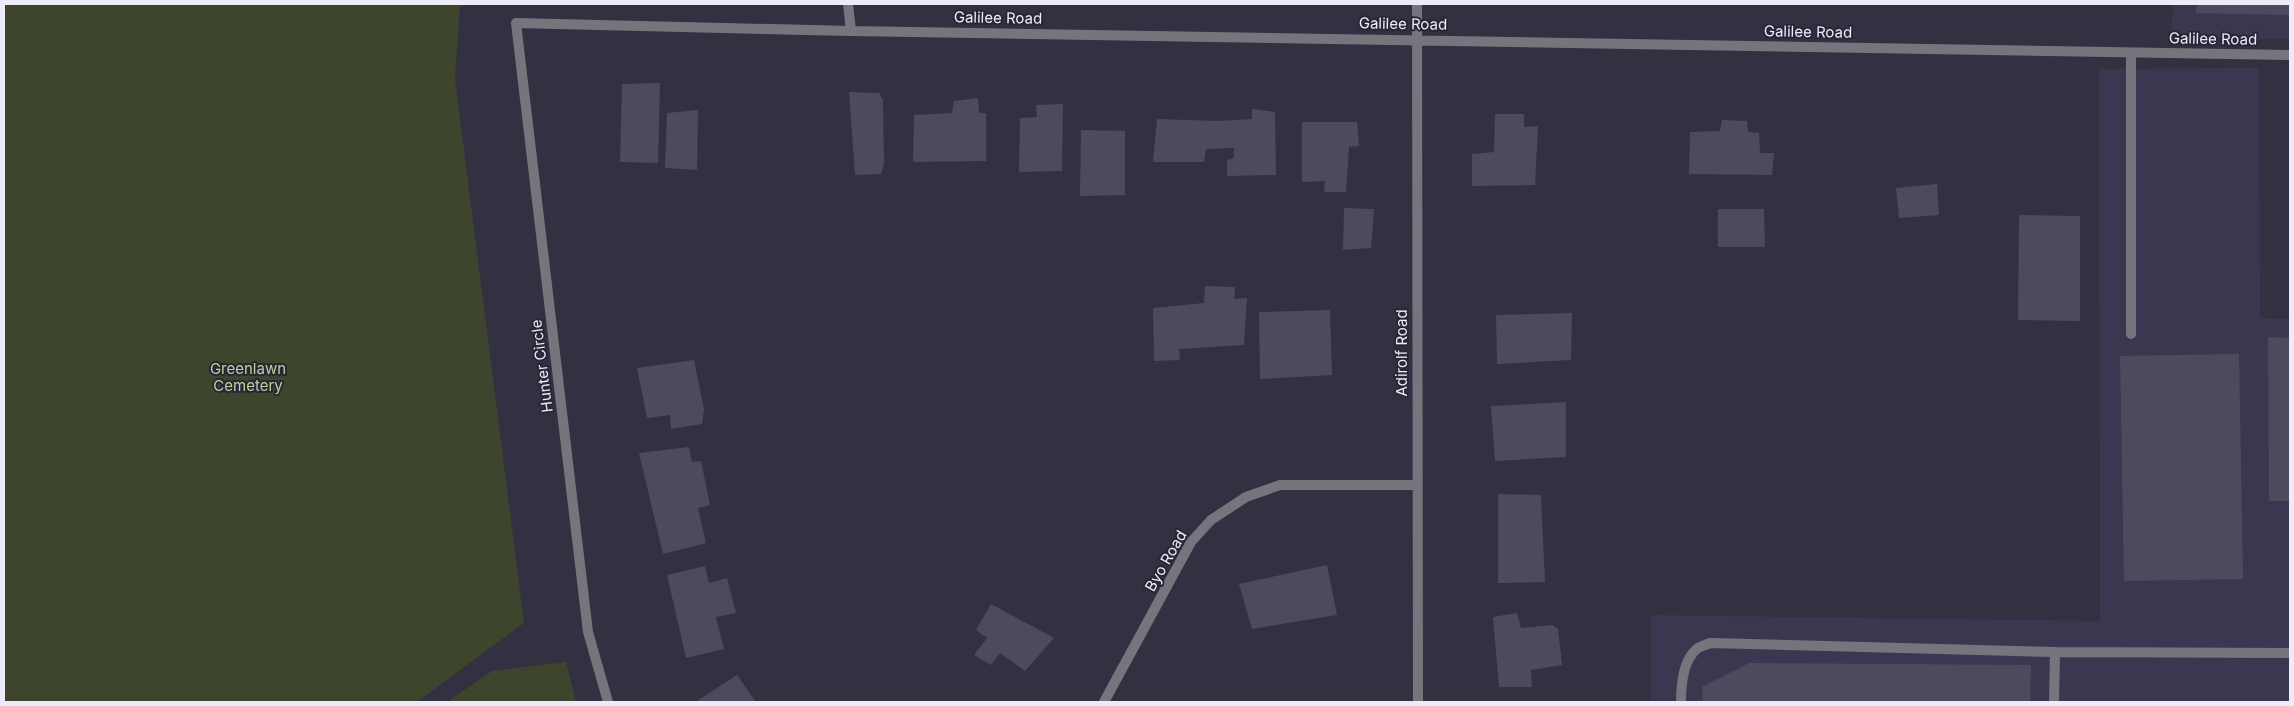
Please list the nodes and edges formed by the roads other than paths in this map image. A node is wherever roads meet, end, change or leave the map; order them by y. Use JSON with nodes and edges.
{"nodes":[{"id":1,"x":848,"y":4,"type":"edge"},
{"id":2,"x":1417,"y":4,"type":"edge"},
{"id":3,"x":516,"y":23,"type":"joint"},
{"id":4,"x":851,"y":31,"type":"junction"},
{"id":5,"x":1417,"y":39,"type":"junction"},
{"id":6,"x":2131,"y":53,"type":"junction"},
{"id":7,"x":2290,"y":55,"type":"edge"},
{"id":8,"x":2131,"y":334,"type":"dead end"},
{"id":9,"x":1416,"y":485,"type":"junction"},
{"id":10,"x":2055,"y":652,"type":"junction"},
{"id":11,"x":2290,"y":653,"type":"edge"},
{"id":12,"x":608,"y":702,"type":"edge"},
{"id":13,"x":1104,"y":702,"type":"edge"},
{"id":14,"x":1418,"y":702,"type":"edge"},
{"id":15,"x":1681,"y":702,"type":"edge"},
{"id":16,"x":2054,"y":702,"type":"edge"}],
"edges":[{"from":1,"to":4,"type":"street"},
{"from":2,"to":5,"type":"street","name":"Adirolf Road"},
{"from":3,"to":4,"type":"street","name":"Galilee Road"},
{"from":3,"to":12,"type":"street","name":"Hunter Circle"},
{"from":4,"to":5,"type":"street","name":"Galilee Road"},
{"from":5,"to":6,"type":"street","name":"Galilee Road"},
{"from":5,"to":9,"type":"street","name":"Adirolf Road"},
{"from":6,"to":7,"type":"street","name":"Galilee Road"},
{"from":6,"to":8,"type":"street"},
{"from":9,"to":13,"type":"street","name":"Byo Road"},
{"from":9,"to":14,"type":"street","name":"Adirolf Road"},
{"from":10,"to":11,"type":"street"},
{"from":10,"to":15,"type":"street"},
{"from":10,"to":16,"type":"street"}]}
